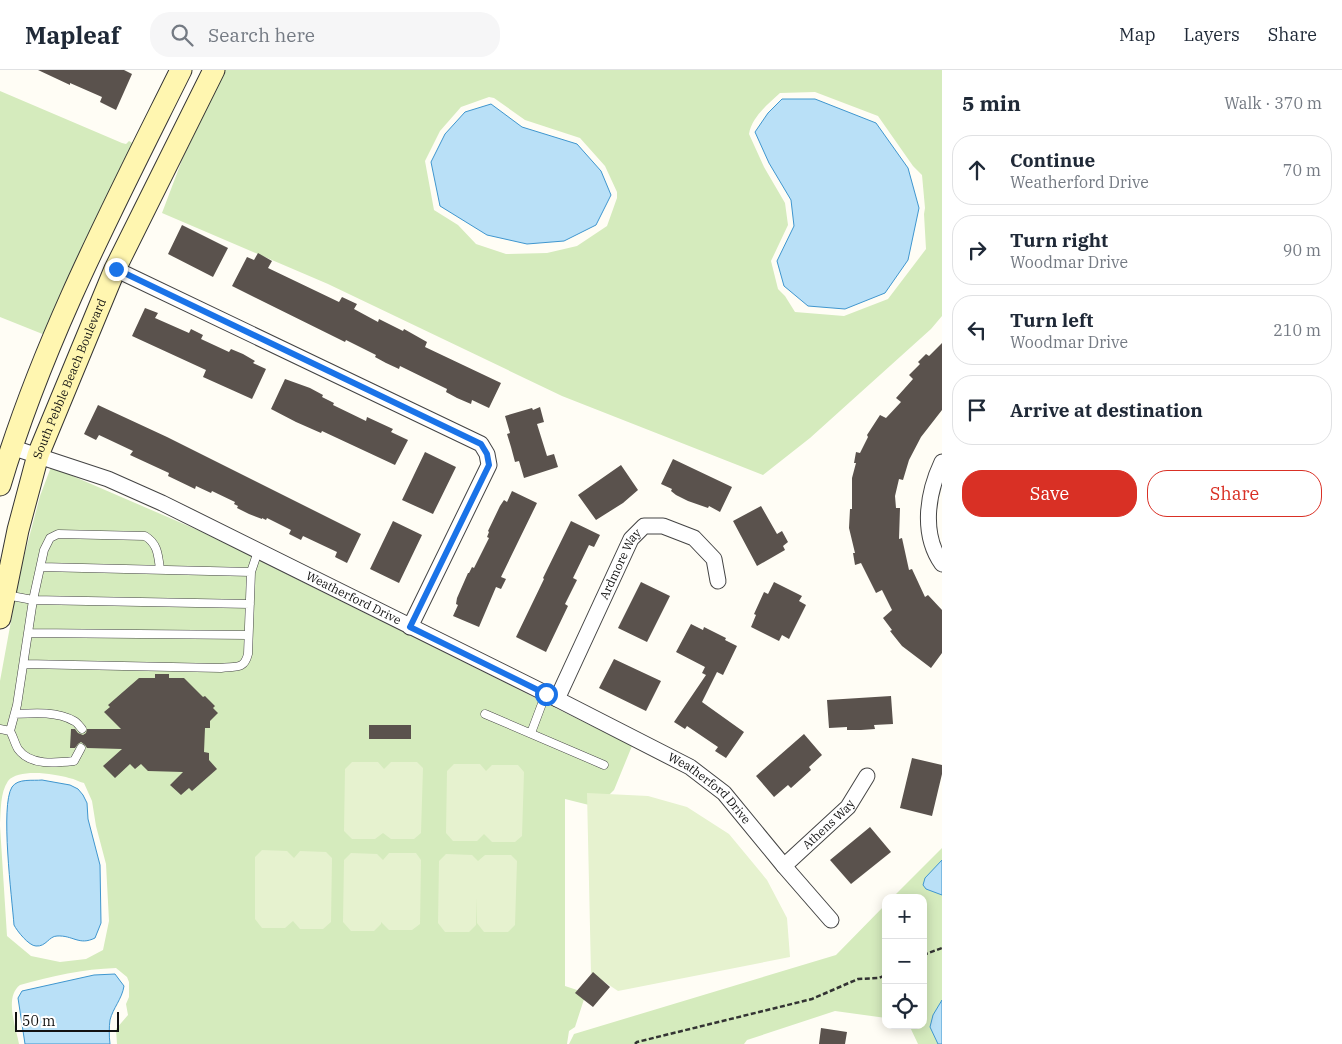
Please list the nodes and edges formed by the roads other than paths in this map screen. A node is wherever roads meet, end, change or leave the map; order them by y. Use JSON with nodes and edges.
{"nodes":[{"id":1,"x":181,"y":70,"type":"edge"},
{"id":2,"x":214,"y":70,"type":"edge"},
{"id":3,"x":116,"y":269,"type":"junction"},
{"id":4,"x":11,"y":447,"type":"junction"},
{"id":5,"x":38,"y":454,"type":"junction"},
{"id":6,"x":942,"y":462,"type":"edge"},
{"id":7,"x":0,"y":486,"type":"edge"},
{"id":8,"x":258,"y":551,"type":"junction"},
{"id":9,"x":942,"y":564,"type":"edge"},
{"id":10,"x":41,"y":567,"type":"junction"},
{"id":11,"x":160,"y":569,"type":"junction"},
{"id":12,"x":250,"y":572,"type":"junction"},
{"id":13,"x":718,"y":581,"type":"dead end"},
{"id":14,"x":4,"y":595,"type":"junction"},
{"id":15,"x":33,"y":600,"type":"junction"},
{"id":16,"x":250,"y":604,"type":"junction"},
{"id":17,"x":0,"y":618,"type":"edge"},
{"id":18,"x":410,"y":627,"type":"junction"},
{"id":19,"x":29,"y":634,"type":"junction"},
{"id":20,"x":248,"y":635,"type":"junction"},
{"id":21,"x":25,"y":664,"type":"junction"},
{"id":22,"x":551,"y":696,"type":"junction"},
{"id":23,"x":15,"y":714,"type":"junction"},
{"id":24,"x":485,"y":714,"type":"dead end"},
{"id":25,"x":0,"y":729,"type":"edge"},
{"id":26,"x":82,"y":729,"type":"dead end"},
{"id":27,"x":10,"y":731,"type":"junction"},
{"id":28,"x":530,"y":733,"type":"junction"},
{"id":29,"x":81,"y":748,"type":"dead end"},
{"id":30,"x":604,"y":765,"type":"dead end"},
{"id":31,"x":867,"y":776,"type":"dead end"},
{"id":32,"x":784,"y":866,"type":"junction"},
{"id":33,"x":831,"y":920,"type":"dead end"}],
"edges":[{"from":1,"to":4,"type":"street"},
{"from":2,"to":3,"type":"street","name":"South Pebble Beach Boulevard"},
{"from":3,"to":5,"type":"street","name":"South Pebble Beach Boulevard"},
{"from":3,"to":18,"type":"street"},
{"from":4,"to":5,"type":"street","name":"Weatherford Drive"},
{"from":4,"to":7,"type":"street"},
{"from":5,"to":8,"type":"street","name":"Weatherford Drive"},
{"from":5,"to":14,"type":"street","name":"South Pebble Beach Boulevard"},
{"from":6,"to":9,"type":"street"},
{"from":8,"to":12,"type":"lane"},
{"from":8,"to":18,"type":"street","name":"Weatherford Drive"},
{"from":10,"to":11,"type":"lane"},
{"from":10,"to":11,"type":"lane"},
{"from":10,"to":15,"type":"lane"},
{"from":11,"to":12,"type":"lane"},
{"from":12,"to":16,"type":"lane"},
{"from":13,"to":22,"type":"street","name":"Ardmore Way"},
{"from":14,"to":15,"type":"lane"},
{"from":14,"to":17,"type":"street","name":"South Pebble Beach Boulevard"},
{"from":15,"to":16,"type":"lane"},
{"from":15,"to":19,"type":"lane"},
{"from":16,"to":20,"type":"lane"},
{"from":18,"to":22,"type":"street","name":"Weatherford Drive"},
{"from":19,"to":20,"type":"lane"},
{"from":19,"to":21,"type":"lane"},
{"from":20,"to":21,"type":"lane"},
{"from":21,"to":23,"type":"lane"},
{"from":22,"to":28,"type":"lane"},
{"from":22,"to":32,"type":"street","name":"Weatherford Drive"},
{"from":23,"to":26,"type":"lane"},
{"from":23,"to":27,"type":"lane"},
{"from":24,"to":28,"type":"lane"},
{"from":25,"to":27,"type":"lane"},
{"from":27,"to":29,"type":"lane"},
{"from":28,"to":30,"type":"lane"},
{"from":31,"to":32,"type":"street","name":"Athens Way"},
{"from":32,"to":33,"type":"street","name":"Weatherford Drive"}]}
